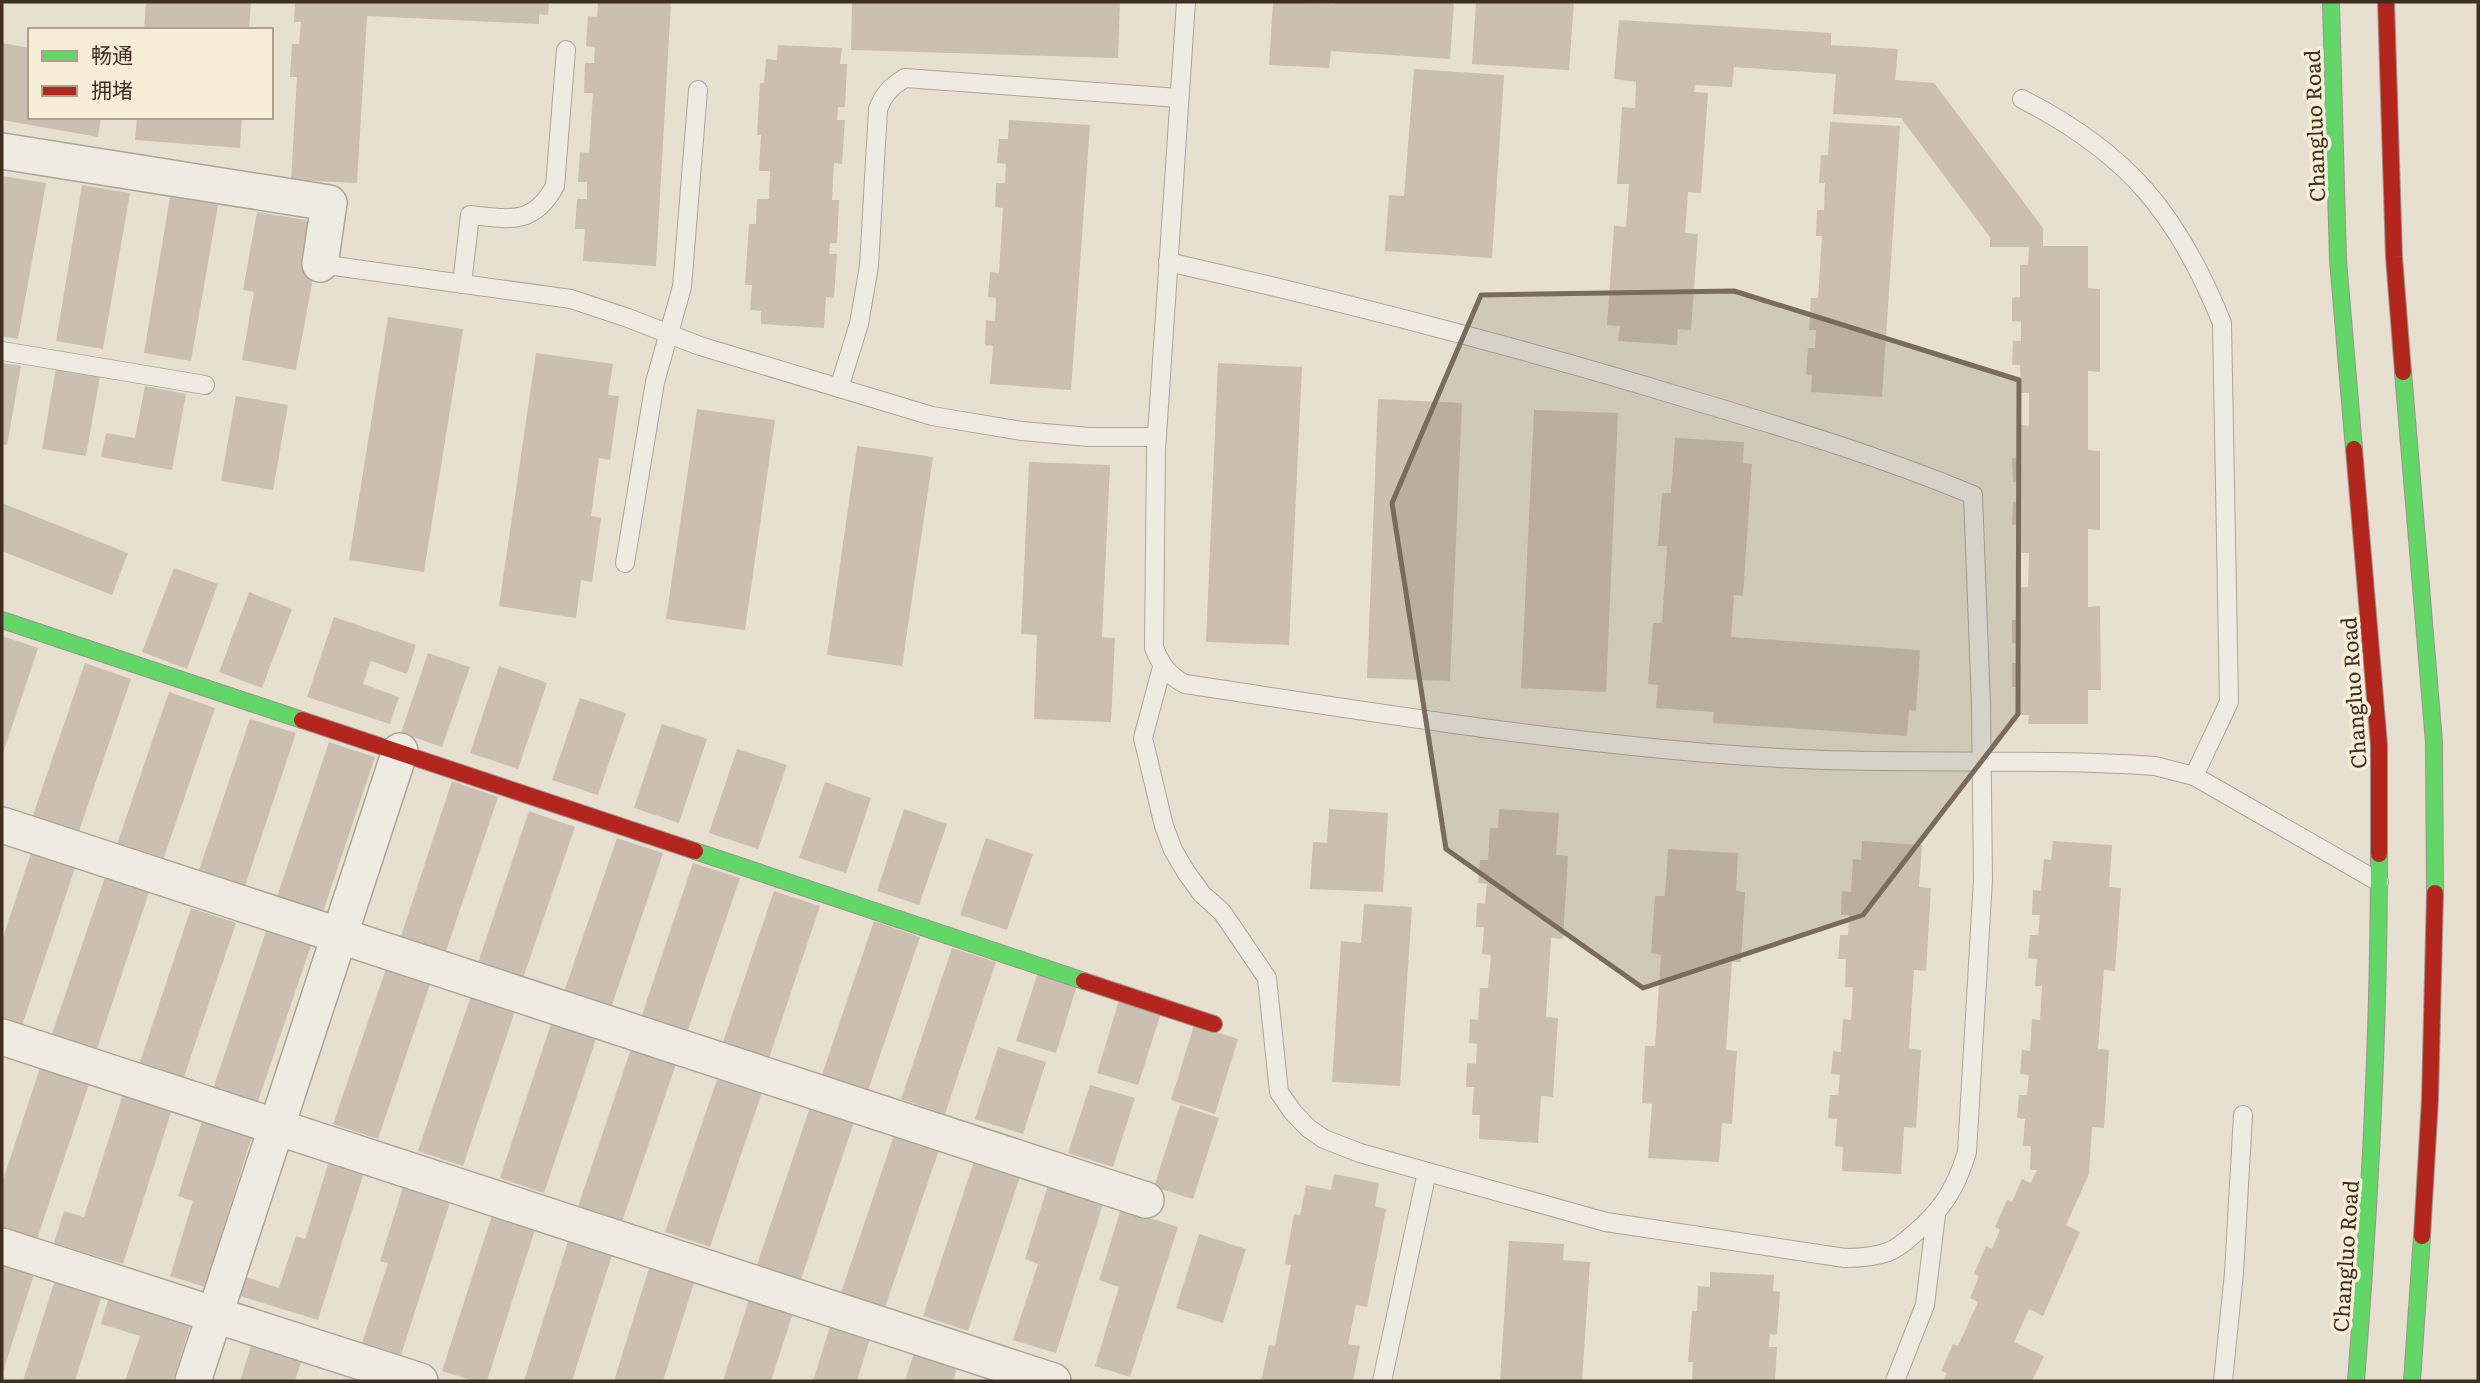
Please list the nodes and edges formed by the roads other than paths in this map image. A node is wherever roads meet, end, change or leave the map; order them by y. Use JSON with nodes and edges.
{"nodes":[{"id":1,"x":1186,"y":2,"type":"edge"},
{"id":2,"x":2331,"y":2,"type":"edge"},
{"id":3,"x":2386,"y":2,"type":"edge"},
{"id":4,"x":566,"y":51,"type":"dead end"},
{"id":5,"x":698,"y":90,"type":"dead end"},
{"id":6,"x":1180,"y":98,"type":"junction"},
{"id":7,"x":2022,"y":99,"type":"dead end"},
{"id":8,"x":2,"y":151,"type":"edge"},
{"id":9,"x":1168,"y":262,"type":"junction"},
{"id":10,"x":320,"y":264,"type":"joint"},
{"id":11,"x":462,"y":284,"type":"junction"},
{"id":12,"x":669,"y":334,"type":"junction"},
{"id":13,"x":2,"y":351,"type":"edge"},
{"id":14,"x":205,"y":385,"type":"dead end"},
{"id":15,"x":839,"y":388,"type":"junction"},
{"id":16,"x":1157,"y":437,"type":"junction"},
{"id":17,"x":625,"y":563,"type":"dead end"},
{"id":18,"x":2,"y":620,"type":"edge"},
{"id":19,"x":1162,"y":667,"type":"junction"},
{"id":20,"x":400,"y":751,"type":"junction"},
{"id":21,"x":1981,"y":762,"type":"junction"},
{"id":22,"x":2194,"y":776,"type":"junction"},
{"id":23,"x":2,"y":825,"type":"edge"},
{"id":24,"x":2379,"y":882,"type":"junction"},
{"id":25,"x":339,"y":936,"type":"junction"},
{"id":26,"x":1214,"y":1024,"type":"dead end"},
{"id":27,"x":2,"y":1037,"type":"edge"},
{"id":28,"x":2243,"y":1115,"type":"dead end"},
{"id":29,"x":276,"y":1127,"type":"junction"},
{"id":30,"x":1427,"y":1172,"type":"junction"},
{"id":31,"x":1146,"y":1200,"type":"dead end"},
{"id":32,"x":1936,"y":1215,"type":"junction"},
{"id":33,"x":2,"y":1245,"type":"edge"},
{"id":34,"x":215,"y":1315,"type":"junction"},
{"id":35,"x":193,"y":1381,"type":"edge"},
{"id":36,"x":420,"y":1381,"type":"edge"},
{"id":37,"x":1053,"y":1381,"type":"edge"},
{"id":38,"x":1382,"y":1381,"type":"edge"},
{"id":39,"x":1895,"y":1381,"type":"edge"},
{"id":40,"x":2223,"y":1381,"type":"edge"},
{"id":41,"x":2356,"y":1381,"type":"edge"},
{"id":42,"x":2412,"y":1381,"type":"edge"}],
"edges":[{"from":1,"to":6,"type":"lane"},
{"from":2,"to":24,"type":"street","name":"Changluo Road"},
{"from":3,"to":42,"type":"street"},
{"from":4,"to":11,"type":"lane"},
{"from":5,"to":12,"type":"lane"},
{"from":6,"to":9,"type":"lane"},
{"from":6,"to":15,"type":"lane"},
{"from":7,"to":22,"type":"lane"},
{"from":8,"to":10,"type":"street"},
{"from":9,"to":16,"type":"lane"},
{"from":9,"to":21,"type":"lane"},
{"from":10,"to":11,"type":"lane"},
{"from":11,"to":12,"type":"lane"},
{"from":12,"to":15,"type":"lane"},
{"from":12,"to":17,"type":"lane"},
{"from":13,"to":14,"type":"lane"},
{"from":15,"to":16,"type":"lane"},
{"from":16,"to":19,"type":"lane"},
{"from":18,"to":20,"type":"street"},
{"from":19,"to":21,"type":"lane"},
{"from":19,"to":30,"type":"lane"},
{"from":20,"to":25,"type":"street"},
{"from":20,"to":26,"type":"street"},
{"from":21,"to":22,"type":"lane"},
{"from":21,"to":32,"type":"lane"},
{"from":22,"to":24,"type":"lane"},
{"from":23,"to":25,"type":"street"},
{"from":24,"to":41,"type":"street","name":"Changluo Road"},
{"from":25,"to":29,"type":"street"},
{"from":25,"to":31,"type":"street"},
{"from":27,"to":29,"type":"street"},
{"from":28,"to":40,"type":"lane"},
{"from":29,"to":34,"type":"street"},
{"from":29,"to":37,"type":"street"},
{"from":30,"to":32,"type":"lane"},
{"from":30,"to":38,"type":"lane"},
{"from":32,"to":39,"type":"lane"},
{"from":33,"to":34,"type":"street"},
{"from":34,"to":35,"type":"street"},
{"from":34,"to":36,"type":"street"}]}
